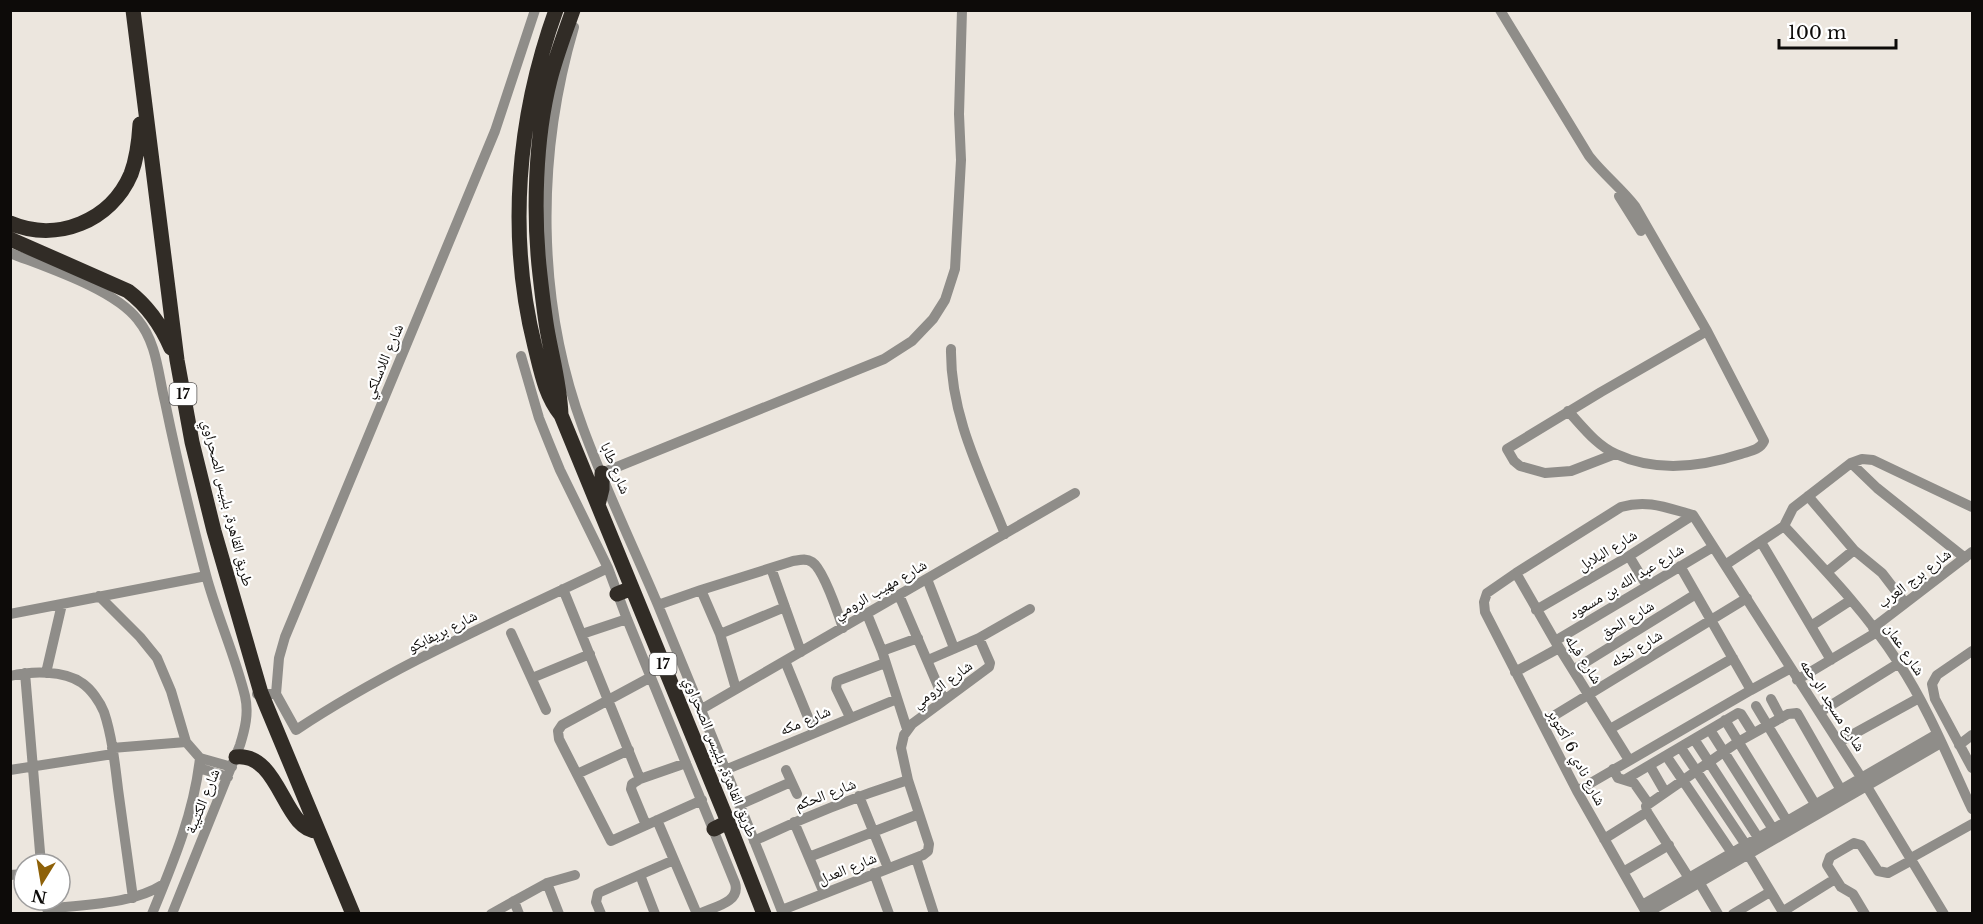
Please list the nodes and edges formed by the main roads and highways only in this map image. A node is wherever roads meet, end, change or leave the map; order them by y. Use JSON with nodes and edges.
{"nodes":[{"id":1,"x":132,"y":10,"type":"edge"},
{"id":2,"x":556,"y":10,"type":"edge"},
{"id":3,"x":573,"y":10,"type":"edge"},
{"id":4,"x":141,"y":88,"type":"junction"},
{"id":5,"x":10,"y":223,"type":"edge"},
{"id":6,"x":10,"y":239,"type":"edge"},
{"id":7,"x":177,"y":360,"type":"junction"},
{"id":8,"x":561,"y":415,"type":"junction"},
{"id":9,"x":602,"y":473,"type":"road end"},
{"id":10,"x":598,"y":505,"type":"junction"},
{"id":11,"x":632,"y":588,"type":"junction"},
{"id":12,"x":617,"y":594,"type":"road end"},
{"id":13,"x":232,"y":767,"type":"road end"},
{"id":14,"x":728,"y":822,"type":"junction"},
{"id":15,"x":714,"y":829,"type":"road end"},
{"id":16,"x":318,"y":831,"type":"junction"},
{"id":17,"x":353,"y":914,"type":"edge"},
{"id":18,"x":764,"y":914,"type":"edge"}],
"edges":[{"from":1,"to":4,"type":"highway","name":"طريق القاهرة, بلبيس الصحراوي","number":"17"},
{"from":2,"to":8,"type":"highway"},
{"from":3,"to":8,"type":"highway"},
{"from":4,"to":5,"type":"highway"},
{"from":4,"to":7,"type":"highway","name":"طريق القاهرة, بلبيس الصحراوي","number":"17"},
{"from":6,"to":7,"type":"highway"},
{"from":7,"to":16,"type":"highway","name":"طريق القاهرة, بلبيس الصحراوي","number":"17"},
{"from":8,"to":10,"type":"highway","name":"طريق القاهرة, بلبيس الصحراوي","number":"17"},
{"from":9,"to":10,"type":"highway"},
{"from":10,"to":11,"type":"highway","name":"طريق القاهرة, بلبيس الصحراوي","number":"17"},
{"from":11,"to":12,"type":"highway"},
{"from":11,"to":14,"type":"highway","name":"طريق القاهرة, بلبيس الصحراوي","number":"17"},
{"from":13,"to":16,"type":"highway"},
{"from":14,"to":15,"type":"highway"},
{"from":14,"to":18,"type":"highway","name":"طريق القاهرة, بلبيس الصحراوي","number":"17"},
{"from":16,"to":17,"type":"highway","name":"طريق القاهرة, بلبيس الصحراوي","number":"17"}]}
